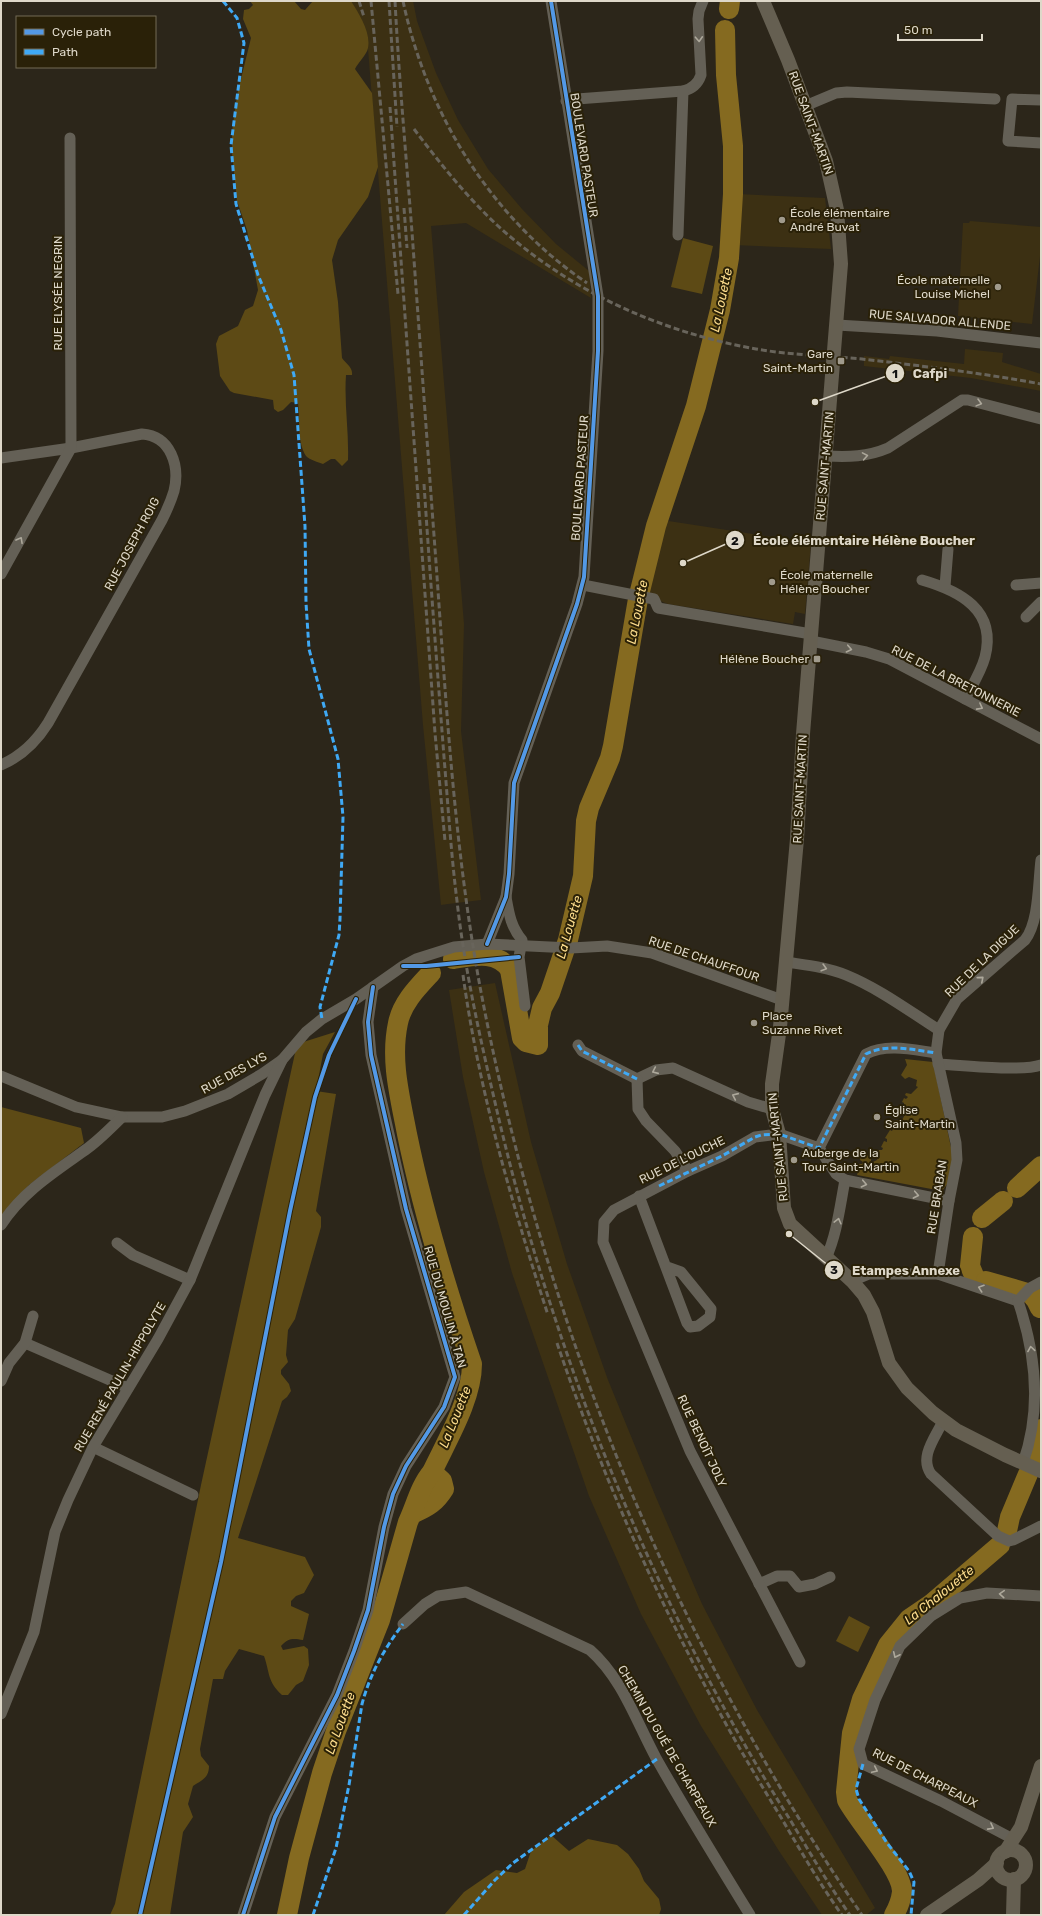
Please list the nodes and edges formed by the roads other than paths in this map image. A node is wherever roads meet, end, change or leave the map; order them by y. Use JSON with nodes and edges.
{"nodes":[{"id":1,"x":551,"y":1,"type":"edge"},
{"id":2,"x":703,"y":1,"type":"edge"},
{"id":3,"x":763,"y":1,"type":"edge"},
{"id":4,"x":683,"y":91,"type":"junction"},
{"id":5,"x":995,"y":99,"type":"dead end"},
{"id":6,"x":1041,"y":100,"type":"edge"},
{"id":7,"x":566,"y":101,"type":"junction"},
{"id":8,"x":806,"y":106,"type":"junction"},
{"id":9,"x":70,"y":138,"type":"dead end"},
{"id":10,"x":1041,"y":143,"type":"edge"},
{"id":11,"x":678,"y":235,"type":"dead end"},
{"id":12,"x":836,"y":325,"type":"junction"},
{"id":13,"x":1041,"y":343,"type":"edge"},
{"id":14,"x":1041,"y":419,"type":"edge"},
{"id":15,"x":71,"y":448,"type":"junction"},
{"id":16,"x":826,"y":456,"type":"junction"},
{"id":17,"x":1,"y":458,"type":"edge"},
{"id":18,"x":948,"y":549,"type":"dead end"},
{"id":19,"x":1,"y":574,"type":"edge"},
{"id":20,"x":922,"y":580,"type":"dead end"},
{"id":21,"x":1041,"y":583,"type":"edge"},
{"id":22,"x":583,"y":585,"type":"junction"},
{"id":23,"x":1016,"y":585,"type":"dead end"},
{"id":24,"x":945,"y":586,"type":"junction"},
{"id":25,"x":1041,"y":602,"type":"edge"},
{"id":26,"x":1026,"y":617,"type":"dead end"},
{"id":27,"x":811,"y":637,"type":"junction"},
{"id":28,"x":965,"y":699,"type":"junction"},
{"id":29,"x":1041,"y":739,"type":"edge"},
{"id":30,"x":1,"y":765,"type":"edge"},
{"id":31,"x":1041,"y":860,"type":"edge"},
{"id":32,"x":506,"y":897,"type":"junction"},
{"id":33,"x":487,"y":944,"type":"junction"},
{"id":34,"x":520,"y":945,"type":"junction"},
{"id":35,"x":786,"y":962,"type":"junction"},
{"id":36,"x":372,"y":992,"type":"junction"},
{"id":37,"x":782,"y":1000,"type":"junction"},
{"id":38,"x":526,"y":1006,"type":"dead end"},
{"id":39,"x":939,"y":1030,"type":"junction"},
{"id":40,"x":306,"y":1032,"type":"joint"},
{"id":41,"x":578,"y":1045,"type":"dead end"},
{"id":42,"x":937,"y":1058,"type":"junction"},
{"id":43,"x":282,"y":1060,"type":"junction"},
{"id":44,"x":1041,"y":1065,"type":"edge"},
{"id":45,"x":1,"y":1076,"type":"edge"},
{"id":46,"x":637,"y":1078,"type":"junction"},
{"id":47,"x":772,"y":1109,"type":"junction"},
{"id":48,"x":122,"y":1118,"type":"junction"},
{"id":49,"x":778,"y":1134,"type":"junction"},
{"id":50,"x":819,"y":1148,"type":"junction"},
{"id":51,"x":688,"y":1171,"type":"junction"},
{"id":52,"x":845,"y":1180,"type":"junction"},
{"id":53,"x":639,"y":1196,"type":"junction"},
{"id":54,"x":948,"y":1201,"type":"junction"},
{"id":55,"x":604,"y":1222,"type":"joint"},
{"id":56,"x":1,"y":1226,"type":"edge"},
{"id":57,"x":117,"y":1243,"type":"dead end"},
{"id":58,"x":826,"y":1258,"type":"junction"},
{"id":59,"x":667,"y":1267,"type":"junction"},
{"id":60,"x":938,"y":1274,"type":"junction"},
{"id":61,"x":190,"y":1280,"type":"junction"},
{"id":62,"x":852,"y":1281,"type":"junction"},
{"id":63,"x":1041,"y":1282,"type":"edge"},
{"id":64,"x":1024,"y":1294,"type":"junction"},
{"id":65,"x":33,"y":1316,"type":"dead end"},
{"id":66,"x":25,"y":1343,"type":"junction"},
{"id":67,"x":1,"y":1381,"type":"edge"},
{"id":68,"x":128,"y":1388,"type":"junction"},
{"id":69,"x":943,"y":1422,"type":"junction"},
{"id":70,"x":93,"y":1447,"type":"junction"},
{"id":71,"x":1032,"y":1467,"type":"edge"},
{"id":72,"x":193,"y":1494,"type":"dead end"},
{"id":73,"x":1041,"y":1526,"type":"edge"},
{"id":74,"x":830,"y":1577,"type":"dead end"},
{"id":75,"x":759,"y":1584,"type":"junction"},
{"id":76,"x":1041,"y":1596,"type":"edge"},
{"id":77,"x":403,"y":1624,"type":"dead end"},
{"id":78,"x":800,"y":1662,"type":"dead end"},
{"id":79,"x":1,"y":1714,"type":"edge"},
{"id":80,"x":1041,"y":1766,"type":"edge"},
{"id":81,"x":1021,"y":1827,"type":"junction"},
{"id":82,"x":1013,"y":1840,"type":"junction"},
{"id":83,"x":1021,"y":1854,"type":"junction"},
{"id":84,"x":1004,"y":1867,"type":"junction"},
{"id":85,"x":243,"y":1915,"type":"edge"},
{"id":86,"x":750,"y":1915,"type":"edge"},
{"id":87,"x":926,"y":1915,"type":"edge"},
{"id":88,"x":1013,"y":1915,"type":"edge"}],
"edges":[{"from":1,"to":7,"type":"street","name":"BOULEVARD PASTEUR"},
{"from":2,"to":4,"type":"street","one_way":true},
{"from":3,"to":8,"type":"main road","name":"RUE SAINT-MARTIN"},
{"from":4,"to":7,"type":"street"},
{"from":4,"to":11,"type":"street"},
{"from":5,"to":8,"type":"street"},
{"from":6,"to":10,"type":"street"},
{"from":7,"to":22,"type":"street","name":"BOULEVARD PASTEUR"},
{"from":8,"to":12,"type":"main road","name":"RUE SAINT-MARTIN"},
{"from":9,"to":15,"type":"street","name":"RUE ELYSÉE NEGRIN"},
{"from":12,"to":13,"type":"street","name":"RUE SALVADOR ALLENDE"},
{"from":12,"to":16,"type":"main road","name":"RUE SAINT-MARTIN"},
{"from":16,"to":14,"type":"street","one_way":true},
{"from":15,"to":17,"type":"street","name":"RUE JOSEPH ROIG"},
{"from":19,"to":15,"type":"street","one_way":true},
{"from":15,"to":30,"type":"street","name":"RUE JOSEPH ROIG"},
{"from":16,"to":27,"type":"main road","name":"RUE SAINT-MARTIN"},
{"from":18,"to":24,"type":"street"},
{"from":20,"to":24,"type":"street"},
{"from":21,"to":23,"type":"street"},
{"from":22,"to":27,"type":"street","name":"RUE DE LA BRETONNERIE"},
{"from":22,"to":32,"type":"street","name":"BOULEVARD PASTEUR"},
{"from":24,"to":28,"type":"street"},
{"from":25,"to":26,"type":"street"},
{"from":27,"to":28,"type":"street","name":"RUE DE LA BRETONNERIE","one_way":true},
{"from":27,"to":35,"type":"main road","name":"RUE SAINT-MARTIN"},
{"from":28,"to":29,"type":"street","name":"RUE DE LA BRETONNERIE","one_way":true},
{"from":39,"to":31,"type":"street","name":"RUE DE LA DIGUE","one_way":true},
{"from":32,"to":33,"type":"street","name":"BOULEVARD PASTEUR"},
{"from":32,"to":34,"type":"street","name":"BOULEVARD PASTEUR"},
{"from":33,"to":34,"type":"street","name":"RUE DE CHAUFFOUR"},
{"from":33,"to":36,"type":"street","name":"RUE DE CHAUFFOUR"},
{"from":34,"to":37,"type":"street","name":"RUE DE CHAUFFOUR"},
{"from":34,"to":38,"type":"street"},
{"from":35,"to":37,"type":"main road","name":"RUE SAINT-MARTIN"},
{"from":35,"to":39,"type":"street","one_way":true},
{"from":36,"to":40,"type":"street","name":"RUE DE CHAUFFOUR"},
{"from":36,"to":85,"type":"street","name":"RUE DU MOULIN À TAN"},
{"from":37,"to":47,"type":"main road","name":"RUE SAINT-MARTIN"},
{"from":39,"to":42,"type":"street","name":"RUE BRABAN"},
{"from":40,"to":43,"type":"street","name":"RUE DES LYS"},
{"from":41,"to":46,"type":"street"},
{"from":42,"to":44,"type":"street"},
{"from":42,"to":50,"type":"street"},
{"from":42,"to":54,"type":"street","name":"RUE BRABAN"},
{"from":43,"to":48,"type":"street","name":"RUE DES LYS"},
{"from":43,"to":61,"type":"street","name":"RUE RENÉ PAULIN-HIPPOLYTE"},
{"from":45,"to":48,"type":"street","name":"RUE DES LYS"},
{"from":47,"to":46,"type":"street","one_way":true},
{"from":46,"to":51,"type":"street"},
{"from":47,"to":49,"type":"main road","name":"RUE SAINT-MARTIN"},
{"from":48,"to":56,"type":"street"},
{"from":49,"to":50,"type":"street"},
{"from":49,"to":51,"type":"street","name":"RUE DE L'OUCHE"},
{"from":49,"to":58,"type":"main road","name":"RUE SAINT-MARTIN"},
{"from":50,"to":52,"type":"street"},
{"from":51,"to":53,"type":"street","name":"RUE DE L'OUCHE"},
{"from":52,"to":54,"type":"street","one_way":true},
{"from":58,"to":52,"type":"street","one_way":true},
{"from":53,"to":55,"type":"street","name":"RUE DE L'OUCHE"},
{"from":53,"to":59,"type":"street"},
{"from":54,"to":60,"type":"street","name":"RUE BRABAN"},
{"from":55,"to":75,"type":"street","name":"RUE BENOÎT JOLY"},
{"from":57,"to":61,"type":"street"},
{"from":58,"to":62,"type":"main road","name":"RUE SAINT-MARTIN"},
{"from":59,"to":59,"type":"street"},
{"from":60,"to":62,"type":"street"},
{"from":64,"to":60,"type":"street","one_way":true},
{"from":61,"to":68,"type":"street","name":"RUE RENÉ PAULIN-HIPPOLYTE"},
{"from":62,"to":69,"type":"main road","name":"RUE SAINT-MARTIN"},
{"from":63,"to":64,"type":"street"},
{"from":71,"to":64,"type":"street","one_way":true},
{"from":65,"to":66,"type":"street"},
{"from":66,"to":67,"type":"street"},
{"from":66,"to":68,"type":"street"},
{"from":68,"to":70,"type":"street","name":"RUE RENÉ PAULIN-HIPPOLYTE"},
{"from":69,"to":71,"type":"main road","name":"RUE SAINT-MARTIN"},
{"from":69,"to":73,"type":"street"},
{"from":70,"to":72,"type":"street"},
{"from":70,"to":79,"type":"street","name":"RUE RENÉ PAULIN-HIPPOLYTE"},
{"from":74,"to":75,"type":"street"},
{"from":75,"to":78,"type":"street","name":"RUE BENOÎT JOLY"},
{"from":76,"to":82,"type":"street","name":"RUE DE CHARPEAUX","one_way":true},
{"from":77,"to":86,"type":"street","name":"CHEMIN DU GUÉ DE CHARPEAUX"},
{"from":80,"to":81,"type":"main road"},
{"from":81,"to":82,"type":"main road"},
{"from":81,"to":83,"type":"main road"},
{"from":82,"to":84,"type":"main road"},
{"from":83,"to":84,"type":"main road"},
{"from":83,"to":84,"type":"main road"},
{"from":84,"to":87,"type":"main road"},
{"from":84,"to":88,"type":"main road"}]}
